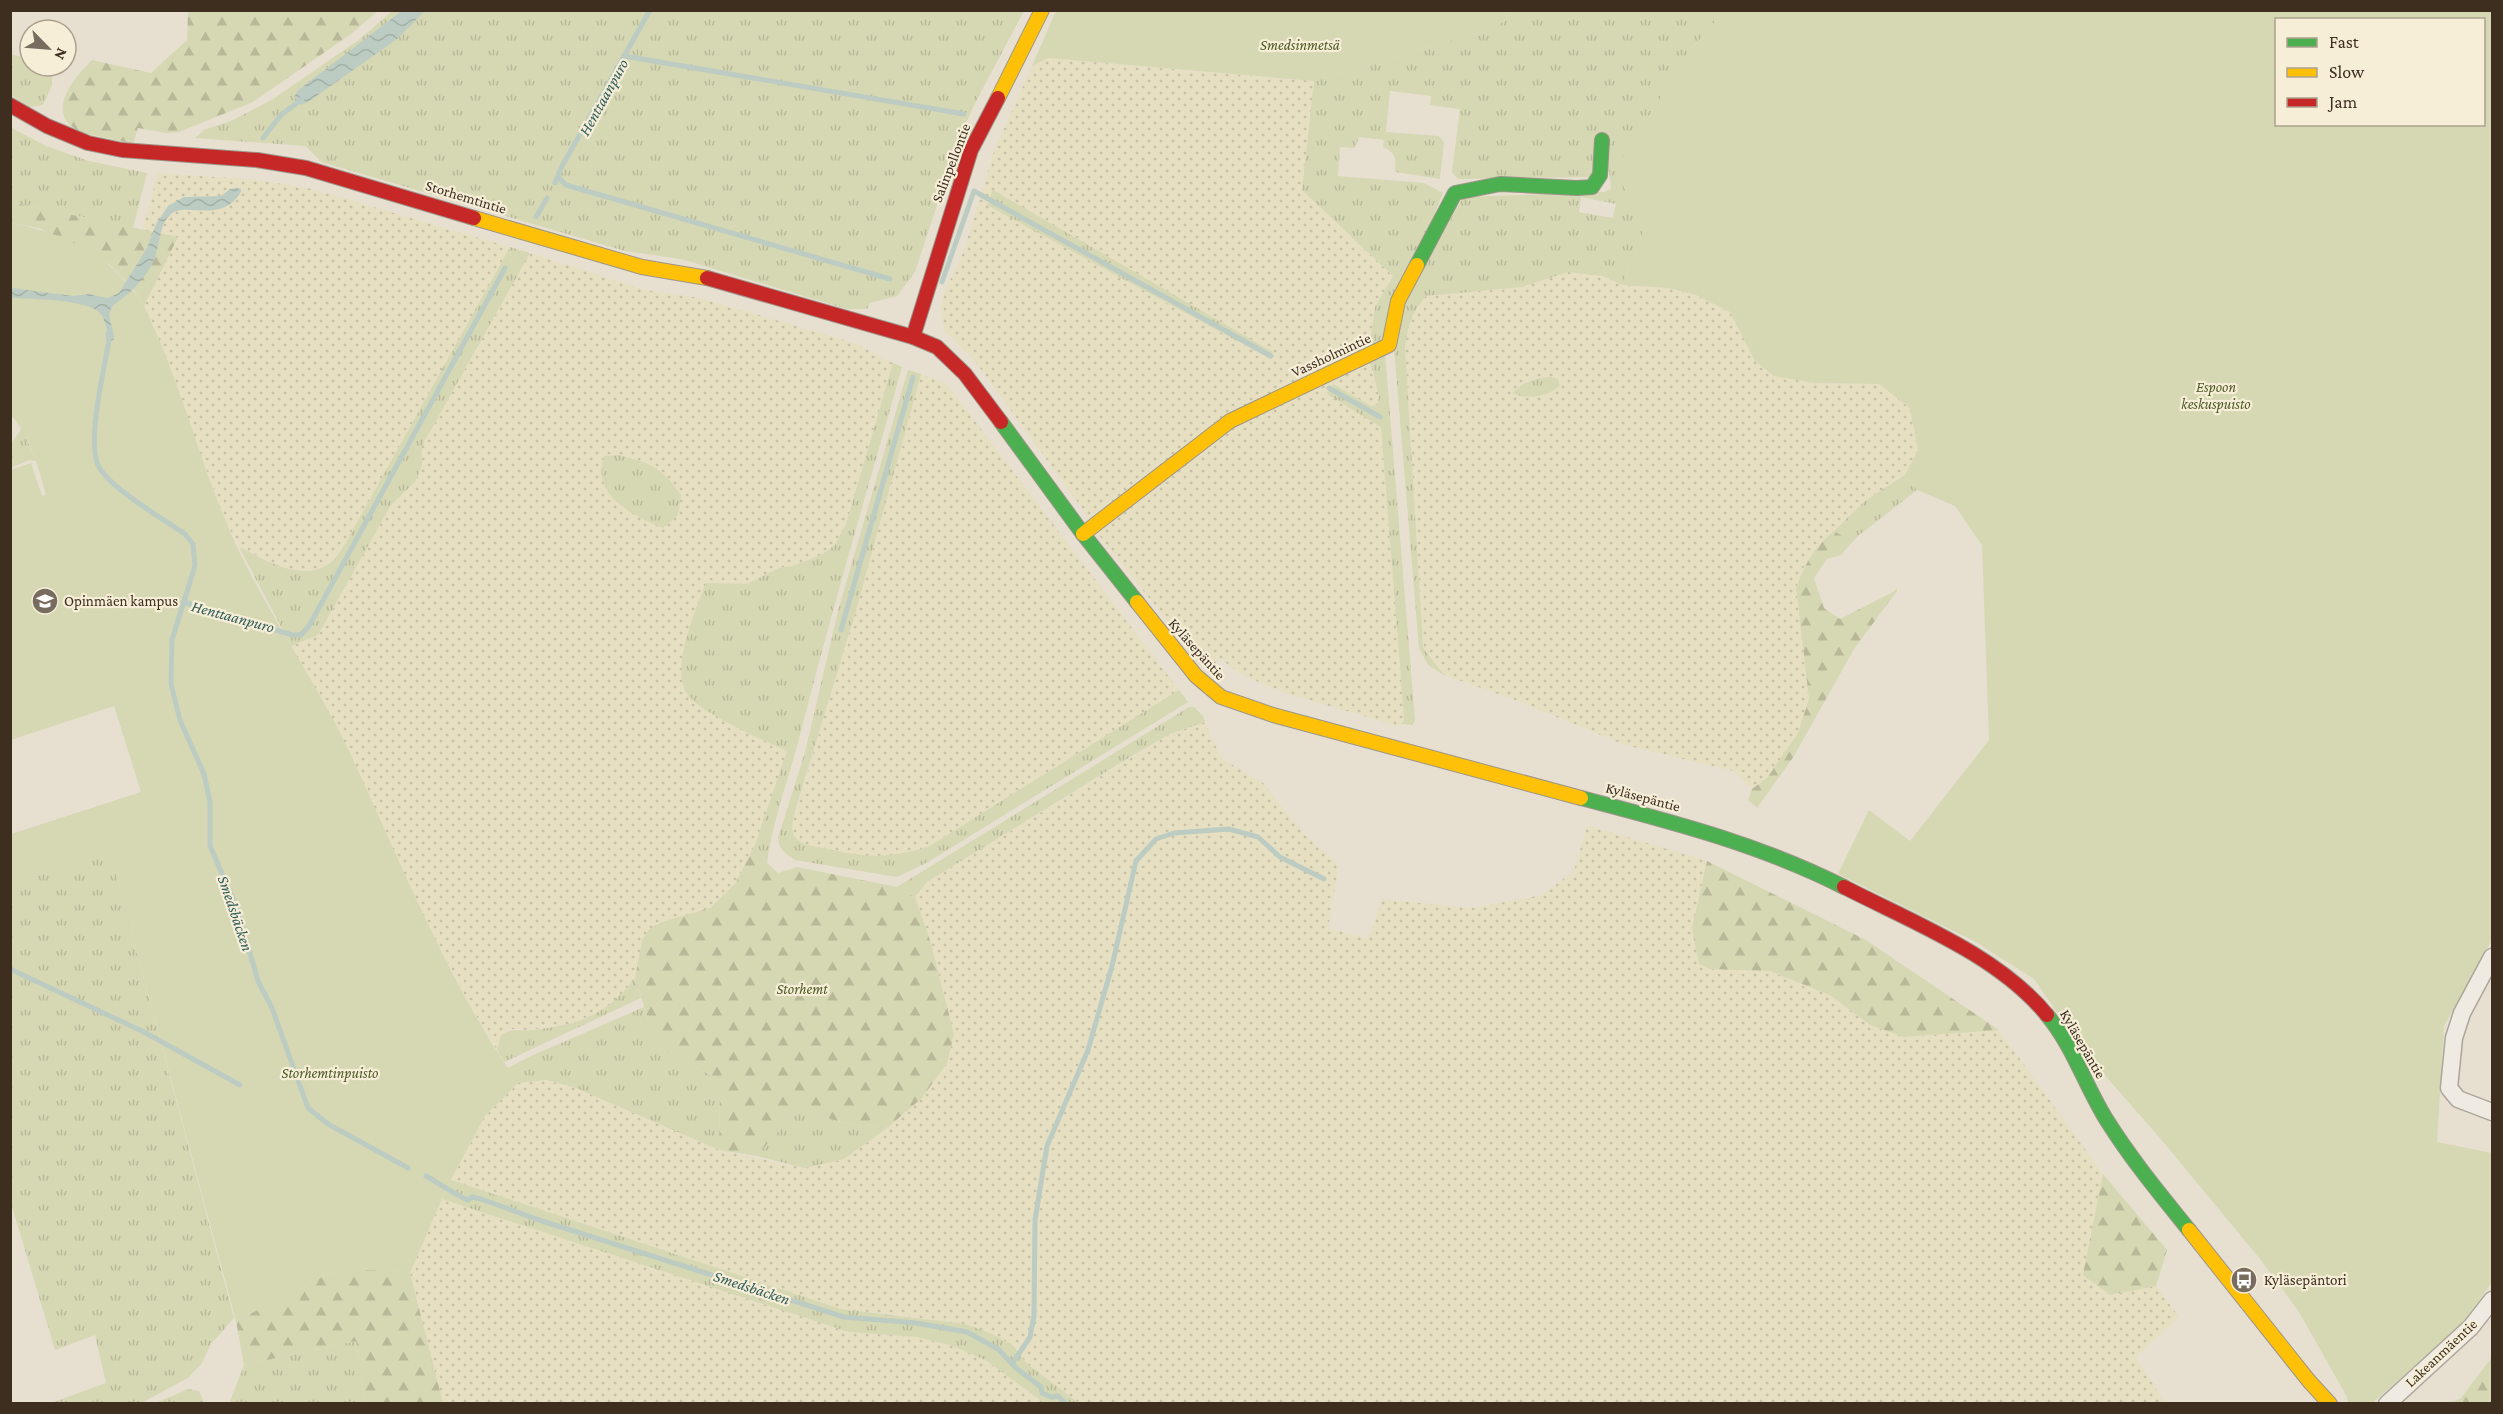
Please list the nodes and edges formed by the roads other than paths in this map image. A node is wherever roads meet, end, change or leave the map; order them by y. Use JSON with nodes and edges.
{"nodes":[{"id":1,"x":1042,"y":10,"type":"edge"},
{"id":2,"x":10,"y":105,"type":"edge"},
{"id":3,"x":1602,"y":140,"type":"dead end"},
{"id":4,"x":913,"y":336,"type":"junction"},
{"id":5,"x":1083,"y":534,"type":"junction"},
{"id":6,"x":2493,"y":957,"type":"edge"},
{"id":7,"x":2493,"y":1112,"type":"edge"},
{"id":8,"x":2493,"y":1300,"type":"edge"},
{"id":9,"x":2309,"y":1381,"type":"junction"},
{"id":10,"x":2313,"y":1404,"type":"edge"},
{"id":11,"x":2330,"y":1404,"type":"edge"},
{"id":12,"x":2387,"y":1404,"type":"edge"}],
"edges":[{"from":1,"to":4,"type":"main road","name":"Salinpellontie"},
{"from":2,"to":4,"type":"main road","name":"Storhemtintie"},
{"from":3,"to":5,"type":"main road","name":"Vassholmintie"},
{"from":4,"to":5,"type":"main road","name":"Kyläsepäntie"},
{"from":5,"to":9,"type":"main road","name":"Kyläsepäntie"},
{"from":6,"to":7,"type":"street"},
{"from":8,"to":12,"type":"street","name":"Lakeanmäentie"},
{"from":9,"to":10,"type":"main road","name":"Kyläsepäntie"},
{"from":9,"to":11,"type":"main road","name":"Kyläsepäntie"}]}
